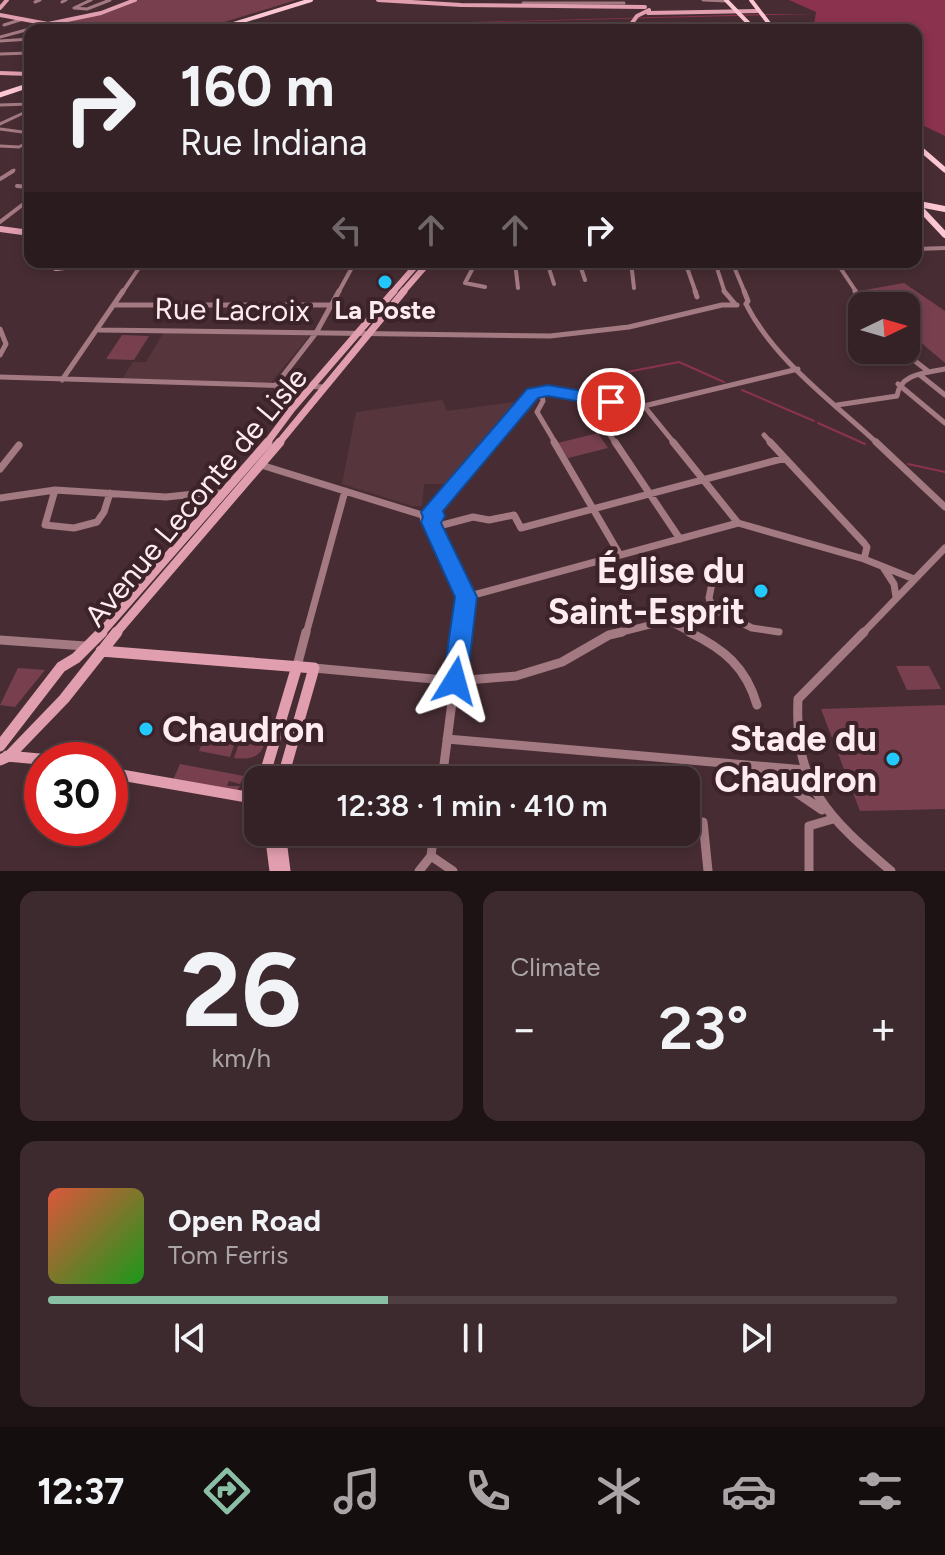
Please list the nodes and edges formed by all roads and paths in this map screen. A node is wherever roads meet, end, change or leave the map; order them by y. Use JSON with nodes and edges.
{"nodes":[{"id":1,"x":7,"y":0,"type":"edge"},
{"id":2,"x":40,"y":0,"type":"edge"},
{"id":3,"x":110,"y":0,"type":"edge"},
{"id":4,"x":135,"y":0,"type":"edge"},
{"id":5,"x":302,"y":0,"type":"edge"},
{"id":6,"x":311,"y":0,"type":"edge"},
{"id":7,"x":378,"y":0,"type":"edge"},
{"id":8,"x":387,"y":0,"type":"edge"},
{"id":9,"x":610,"y":0,"type":"edge"},
{"id":10,"x":646,"y":0,"type":"edge"},
{"id":11,"x":703,"y":0,"type":"edge"},
{"id":12,"x":726,"y":0,"type":"edge"},
{"id":13,"x":751,"y":0,"type":"edge"},
{"id":14,"x":90,"y":1,"type":"edge"},
{"id":15,"x":549,"y":1,"type":"edge"},
{"id":16,"x":35,"y":2,"type":"edge"},
{"id":17,"x":99,"y":2,"type":"edge"},
{"id":18,"x":407,"y":2,"type":"junction"},
{"id":19,"x":523,"y":3,"type":"dead end"},
{"id":20,"x":615,"y":3,"type":"junction"},
{"id":21,"x":624,"y":5,"type":"junction"},
{"id":22,"x":645,"y":7,"type":"junction"},
{"id":23,"x":0,"y":8,"type":"edge"},
{"id":24,"x":647,"y":12,"type":"junction"},
{"id":25,"x":635,"y":13,"type":"junction"},
{"id":26,"x":728,"y":13,"type":"joint"},
{"id":27,"x":739,"y":13,"type":"junction"},
{"id":28,"x":759,"y":13,"type":"junction"},
{"id":29,"x":0,"y":17,"type":"edge"},
{"id":30,"x":23,"y":19,"type":"junction"},
{"id":31,"x":48,"y":24,"type":"joint"},
{"id":32,"x":225,"y":24,"type":"edge"},
{"id":33,"x":233,"y":24,"type":"edge"},
{"id":34,"x":629,"y":24,"type":"edge"},
{"id":35,"x":748,"y":24,"type":"edge"},
{"id":36,"x":767,"y":24,"type":"edge"},
{"id":37,"x":4,"y":25,"type":"dead end"},
{"id":38,"x":24,"y":31,"type":"edge"},
{"id":39,"x":0,"y":37,"type":"edge"},
{"id":40,"x":24,"y":40,"type":"edge"},
{"id":41,"x":6,"y":41,"type":"junction"},
{"id":42,"x":0,"y":52,"type":"edge"},
{"id":43,"x":24,"y":53,"type":"edge"},
{"id":44,"x":0,"y":73,"type":"edge"},
{"id":45,"x":24,"y":74,"type":"edge"},
{"id":46,"x":24,"y":88,"type":"edge"},
{"id":47,"x":0,"y":96,"type":"edge"},
{"id":48,"x":0,"y":105,"type":"edge"},
{"id":49,"x":24,"y":107,"type":"edge"},
{"id":50,"x":24,"y":111,"type":"edge"},
{"id":51,"x":0,"y":126,"type":"edge"},
{"id":52,"x":24,"y":132,"type":"edge"},
{"id":53,"x":24,"y":144,"type":"edge"},
{"id":54,"x":0,"y":146,"type":"edge"},
{"id":55,"x":922,"y":150,"type":"edge"},
{"id":56,"x":14,"y":170,"type":"dead end"},
{"id":57,"x":945,"y":170,"type":"edge"},
{"id":58,"x":0,"y":179,"type":"edge"},
{"id":59,"x":17,"y":186,"type":"dead end"},
{"id":60,"x":24,"y":187,"type":"edge"},
{"id":61,"x":24,"y":204,"type":"edge"},
{"id":62,"x":922,"y":204,"type":"edge"},
{"id":63,"x":945,"y":209,"type":"edge"},
{"id":64,"x":922,"y":210,"type":"edge"},
{"id":65,"x":0,"y":222,"type":"edge"},
{"id":66,"x":0,"y":229,"type":"edge"},
{"id":67,"x":24,"y":232,"type":"edge"},
{"id":68,"x":945,"y":235,"type":"edge"},
{"id":69,"x":945,"y":248,"type":"edge"},
{"id":70,"x":922,"y":249,"type":"edge"},
{"id":71,"x":139,"y":268,"type":"edge"},
{"id":72,"x":352,"y":268,"type":"edge"},
{"id":73,"x":414,"y":268,"type":"edge"},
{"id":74,"x":424,"y":268,"type":"edge"},
{"id":75,"x":473,"y":268,"type":"edge"},
{"id":76,"x":516,"y":268,"type":"edge"},
{"id":77,"x":549,"y":268,"type":"edge"},
{"id":78,"x":581,"y":268,"type":"edge"},
{"id":79,"x":632,"y":268,"type":"edge"},
{"id":80,"x":687,"y":268,"type":"edge"},
{"id":81,"x":717,"y":268,"type":"edge"},
{"id":82,"x":734,"y":268,"type":"edge"},
{"id":83,"x":840,"y":268,"type":"edge"},
{"id":84,"x":585,"y":280,"type":"dead end"},
{"id":85,"x":554,"y":284,"type":"dead end"},
{"id":86,"x":485,"y":287,"type":"dead end"},
{"id":87,"x":518,"y":288,"type":"dead end"},
{"id":88,"x":634,"y":288,"type":"dead end"},
{"id":89,"x":856,"y":292,"type":"edge"},
{"id":90,"x":697,"y":297,"type":"dead end"},
{"id":91,"x":728,"y":297,"type":"junction"},
{"id":92,"x":115,"y":305,"type":"junction"},
{"id":93,"x":332,"y":305,"type":"junction"},
{"id":94,"x":722,"y":305,"type":"junction"},
{"id":95,"x":743,"y":306,"type":"junction"},
{"id":96,"x":0,"y":329,"type":"edge"},
{"id":97,"x":99,"y":330,"type":"junction"},
{"id":98,"x":316,"y":333,"type":"junction"},
{"id":99,"x":354,"y":334,"type":"junction"},
{"id":100,"x":365,"y":335,"type":"junction"},
{"id":101,"x":0,"y":355,"type":"edge"},
{"id":102,"x":787,"y":359,"type":"junction"},
{"id":103,"x":919,"y":364,"type":"edge"},
{"id":104,"x":798,"y":369,"type":"junction"},
{"id":105,"x":945,"y":369,"type":"edge"},
{"id":106,"x":929,"y":372,"type":"junction"},
{"id":107,"x":779,"y":374,"type":"junction"},
{"id":108,"x":920,"y":375,"type":"junction"},
{"id":109,"x":0,"y":377,"type":"edge"},
{"id":110,"x":62,"y":380,"type":"junction"},
{"id":111,"x":809,"y":380,"type":"junction"},
{"id":112,"x":898,"y":384,"type":"junction"},
{"id":113,"x":275,"y":386,"type":"junction"},
{"id":114,"x":310,"y":387,"type":"junction"},
{"id":115,"x":326,"y":387,"type":"junction"},
{"id":116,"x":541,"y":391,"type":"junction"},
{"id":117,"x":945,"y":395,"type":"edge"},
{"id":118,"x":585,"y":397,"type":"junction"},
{"id":119,"x":837,"y":405,"type":"junction"},
{"id":120,"x":644,"y":406,"type":"junction"},
{"id":121,"x":945,"y":423,"type":"edge"},
{"id":122,"x":764,"y":435,"type":"dead end"},
{"id":123,"x":19,"y":445,"type":"dead end"},
{"id":124,"x":785,"y":458,"type":"junction"},
{"id":125,"x":261,"y":465,"type":"junction"},
{"id":126,"x":0,"y":469,"type":"edge"},
{"id":127,"x":703,"y":480,"type":"junction"},
{"id":128,"x":55,"y":490,"type":"junction"},
{"id":129,"x":345,"y":491,"type":"junction"},
{"id":130,"x":110,"y":493,"type":"junction"},
{"id":131,"x":223,"y":494,"type":"junction"},
{"id":132,"x":650,"y":494,"type":"junction"},
{"id":133,"x":0,"y":498,"type":"edge"},
{"id":134,"x":945,"y":507,"type":"edge"},
{"id":135,"x":593,"y":509,"type":"junction"},
{"id":136,"x":426,"y":514,"type":"junction"},
{"id":137,"x":738,"y":523,"type":"junction"},
{"id":138,"x":433,"y":525,"type":"junction"},
{"id":139,"x":680,"y":539,"type":"junction"},
{"id":140,"x":945,"y":548,"type":"edge"},
{"id":141,"x":620,"y":555,"type":"junction"},
{"id":142,"x":864,"y":559,"type":"junction"},
{"id":143,"x":883,"y":567,"type":"junction"},
{"id":144,"x":895,"y":571,"type":"junction"},
{"id":145,"x":922,"y":571,"type":"junction"},
{"id":146,"x":914,"y":579,"type":"junction"},
{"id":147,"x":712,"y":583,"type":"dead end"},
{"id":148,"x":466,"y":597,"type":"junction"},
{"id":149,"x":896,"y":597,"type":"junction"},
{"id":150,"x":713,"y":609,"type":"junction"},
{"id":151,"x":668,"y":621,"type":"junction"},
{"id":152,"x":779,"y":632,"type":"dead end"},
{"id":153,"x":0,"y":640,"type":"edge"},
{"id":154,"x":89,"y":646,"type":"junction"},
{"id":155,"x":101,"y":651,"type":"junction"},
{"id":156,"x":297,"y":666,"type":"junction"},
{"id":157,"x":314,"y":668,"type":"junction"},
{"id":158,"x":455,"y":681,"type":"junction"},
{"id":159,"x":757,"y":705,"type":"dead end"},
{"id":160,"x":447,"y":739,"type":"junction"},
{"id":161,"x":2,"y":754,"type":"edge"},
{"id":162,"x":24,"y":757,"type":"edge"},
{"id":163,"x":267,"y":766,"type":"edge"},
{"id":164,"x":286,"y":766,"type":"edge"},
{"id":165,"x":444,"y":766,"type":"edge"},
{"id":166,"x":759,"y":767,"type":"junction"},
{"id":167,"x":805,"y":770,"type":"junction"},
{"id":168,"x":128,"y":776,"type":"edge"},
{"id":169,"x":244,"y":796,"type":"edge"},
{"id":170,"x":830,"y":816,"type":"junction"},
{"id":171,"x":703,"y":822,"type":"dead end"},
{"id":172,"x":272,"y":846,"type":"edge"},
{"id":173,"x":282,"y":846,"type":"edge"},
{"id":174,"x":432,"y":846,"type":"edge"},
{"id":175,"x":431,"y":856,"type":"junction"},
{"id":176,"x":275,"y":871,"type":"edge"},
{"id":177,"x":285,"y":871,"type":"edge"},
{"id":178,"x":419,"y":871,"type":"edge"},
{"id":179,"x":453,"y":871,"type":"edge"},
{"id":180,"x":708,"y":871,"type":"edge"},
{"id":181,"x":809,"y":871,"type":"edge"},
{"id":182,"x":891,"y":871,"type":"edge"}],
"edges":[{"from":1,"to":23,"type":"main road"},
{"from":2,"to":16,"type":"street"},
{"from":3,"to":17,"type":"street"},
{"from":4,"to":31,"type":"main road"},
{"from":5,"to":32,"type":"main road"},
{"from":6,"to":33,"type":"main road"},
{"from":7,"to":18,"type":"main road"},
{"from":8,"to":18,"type":"main road"},
{"from":9,"to":20,"type":"street"},
{"from":10,"to":22,"type":"main road"},
{"from":10,"to":25,"type":"main road"},
{"from":11,"to":12,"type":"street"},
{"from":12,"to":27,"type":"main road"},
{"from":13,"to":28,"type":"main road"},
{"from":14,"to":17,"type":"street"},
{"from":14,"to":17,"type":"street"},
{"from":15,"to":19,"type":"street"},
{"from":15,"to":20,"type":"street"},
{"from":18,"to":21,"type":"main road"},
{"from":20,"to":21,"type":"street"},
{"from":21,"to":25,"type":"main road"},
{"from":22,"to":24,"type":"main road"},
{"from":22,"to":25,"type":"main road"},
{"from":24,"to":25,"type":"main road"},
{"from":24,"to":26,"type":"main road"},
{"from":25,"to":34,"type":"main road"},
{"from":26,"to":27,"type":"main road"},
{"from":27,"to":28,"type":"main road"},
{"from":27,"to":35,"type":"main road"},
{"from":28,"to":36,"type":"main road"},
{"from":29,"to":30,"type":"main road"},
{"from":30,"to":31,"type":"main road"},
{"from":30,"to":37,"type":"street"},
{"from":38,"to":39,"type":"street"},
{"from":39,"to":41,"type":"street"},
{"from":40,"to":41,"type":"street"},
{"from":41,"to":42,"type":"street"},
{"from":42,"to":43,"type":"street"},
{"from":44,"to":45,"type":"main road"},
{"from":46,"to":47,"type":"main road"},
{"from":48,"to":49,"type":"street"},
{"from":50,"to":51,"type":"street"},
{"from":51,"to":52,"type":"street"},
{"from":53,"to":54,"type":"street"},
{"from":55,"to":57,"type":"main road"},
{"from":56,"to":58,"type":"street"},
{"from":59,"to":60,"type":"street"},
{"from":61,"to":65,"type":"street"},
{"from":62,"to":63,"type":"main road"},
{"from":64,"to":68,"type":"main road"},
{"from":66,"to":67,"type":"main road"},
{"from":69,"to":70,"type":"street"},
{"from":71,"to":92,"type":"street"},
{"from":72,"to":93,"type":"street"},
{"from":73,"to":99,"type":"main road","name":"Avenue Leconte de Lisle"},
{"from":74,"to":100,"type":"main road","name":"Avenue Leconte de Lisle"},
{"from":75,"to":86,"type":"street"},
{"from":76,"to":87,"type":"street"},
{"from":77,"to":85,"type":"street"},
{"from":78,"to":84,"type":"street"},
{"from":79,"to":88,"type":"street"},
{"from":80,"to":90,"type":"street"},
{"from":81,"to":91,"type":"street"},
{"from":82,"to":95,"type":"street"},
{"from":83,"to":89,"type":"street"},
{"from":91,"to":94,"type":"street"},
{"from":91,"to":95,"type":"street"},
{"from":92,"to":93,"type":"street"},
{"from":92,"to":97,"type":"street"},
{"from":93,"to":98,"type":"street"},
{"from":94,"to":95,"type":"street","name":"Rue Lacroix"},
{"from":94,"to":100,"type":"street","name":"Rue Lacroix"},
{"from":95,"to":102,"type":"street"},
{"from":96,"to":101,"type":"street"},
{"from":97,"to":98,"type":"street","name":"Rue Lacroix"},
{"from":97,"to":110,"type":"street"},
{"from":98,"to":99,"type":"street","name":"Rue Lacroix"},
{"from":98,"to":113,"type":"street"},
{"from":99,"to":100,"type":"street","name":"Rue Lacroix"},
{"from":99,"to":114,"type":"main road","name":"Avenue Leconte de Lisle"},
{"from":100,"to":115,"type":"main road","name":"Avenue Leconte de Lisle"},
{"from":102,"to":104,"type":"street"},
{"from":102,"to":107,"type":"street"},
{"from":103,"to":106,"type":"street"},
{"from":104,"to":107,"type":"street"},
{"from":104,"to":111,"type":"street"},
{"from":105,"to":106,"type":"street"},
{"from":106,"to":108,"type":"street"},
{"from":107,"to":111,"type":"street"},
{"from":107,"to":120,"type":"street"},
{"from":108,"to":112,"type":"street"},
{"from":108,"to":117,"type":"street"},
{"from":109,"to":110,"type":"street"},
{"from":110,"to":113,"type":"street"},
{"from":111,"to":119,"type":"street"},
{"from":112,"to":119,"type":"street"},
{"from":112,"to":121,"type":"street"},
{"from":113,"to":114,"type":"street"},
{"from":114,"to":115,"type":"street"},
{"from":114,"to":131,"type":"main road","name":"Avenue Leconte de Lisle"},
{"from":115,"to":125,"type":"main road","name":"Avenue Leconte de Lisle"},
{"from":116,"to":118,"type":"street"},
{"from":116,"to":135,"type":"street"},
{"from":116,"to":136,"type":"street"},
{"from":118,"to":120,"type":"street"},
{"from":118,"to":132,"type":"street"},
{"from":119,"to":134,"type":"street"},
{"from":120,"to":127,"type":"street"},
{"from":122,"to":124,"type":"street"},
{"from":123,"to":126,"type":"street"},
{"from":124,"to":127,"type":"street"},
{"from":124,"to":142,"type":"street"},
{"from":125,"to":129,"type":"street"},
{"from":125,"to":155,"type":"main road","name":"Avenue Leconte de Lisle"},
{"from":127,"to":132,"type":"street"},
{"from":127,"to":137,"type":"street"},
{"from":128,"to":130,"type":"street"},
{"from":128,"to":130,"type":"street"},
{"from":128,"to":133,"type":"street"},
{"from":129,"to":136,"type":"street"},
{"from":129,"to":156,"type":"street"},
{"from":130,"to":131,"type":"street"},
{"from":131,"to":154,"type":"main road","name":"Avenue Leconte de Lisle"},
{"from":132,"to":135,"type":"street"},
{"from":132,"to":139,"type":"street"},
{"from":135,"to":138,"type":"street"},
{"from":135,"to":141,"type":"street"},
{"from":136,"to":138,"type":"street"},
{"from":137,"to":139,"type":"street"},
{"from":137,"to":142,"type":"street"},
{"from":138,"to":148,"type":"street"},
{"from":139,"to":141,"type":"street"},
{"from":140,"to":145,"type":"street"},
{"from":141,"to":148,"type":"street"},
{"from":142,"to":143,"type":"street"},
{"from":143,"to":144,"type":"street"},
{"from":143,"to":149,"type":"street"},
{"from":144,"to":145,"type":"street"},
{"from":144,"to":146,"type":"street"},
{"from":145,"to":146,"type":"street"},
{"from":146,"to":149,"type":"street"},
{"from":147,"to":150,"type":"street"},
{"from":148,"to":158,"type":"street"},
{"from":149,"to":167,"type":"street"},
{"from":150,"to":151,"type":"street"},
{"from":150,"to":152,"type":"street"},
{"from":151,"to":158,"type":"street"},
{"from":151,"to":159,"type":"street"},
{"from":153,"to":154,"type":"street"},
{"from":154,"to":155,"type":"main road"},
{"from":154,"to":161,"type":"main road","name":"Avenue Leconte de Lisle"},
{"from":155,"to":156,"type":"main road"},
{"from":155,"to":161,"type":"main road","name":"Avenue Leconte de Lisle"},
{"from":156,"to":157,"type":"main road"},
{"from":156,"to":163,"type":"main road"},
{"from":157,"to":158,"type":"street"},
{"from":157,"to":164,"type":"main road"},
{"from":158,"to":160,"type":"street"},
{"from":160,"to":165,"type":"street"},
{"from":160,"to":166,"type":"street"},
{"from":161,"to":162,"type":"main road"},
{"from":166,"to":167,"type":"street"},
{"from":166,"to":170,"type":"street"},
{"from":167,"to":170,"type":"street"},
{"from":168,"to":169,"type":"main road"},
{"from":170,"to":181,"type":"street"},
{"from":170,"to":182,"type":"street"},
{"from":171,"to":180,"type":"street"},
{"from":172,"to":176,"type":"main road"},
{"from":173,"to":177,"type":"main road"},
{"from":174,"to":175,"type":"street"},
{"from":175,"to":178,"type":"street"},
{"from":175,"to":179,"type":"street"}]}
